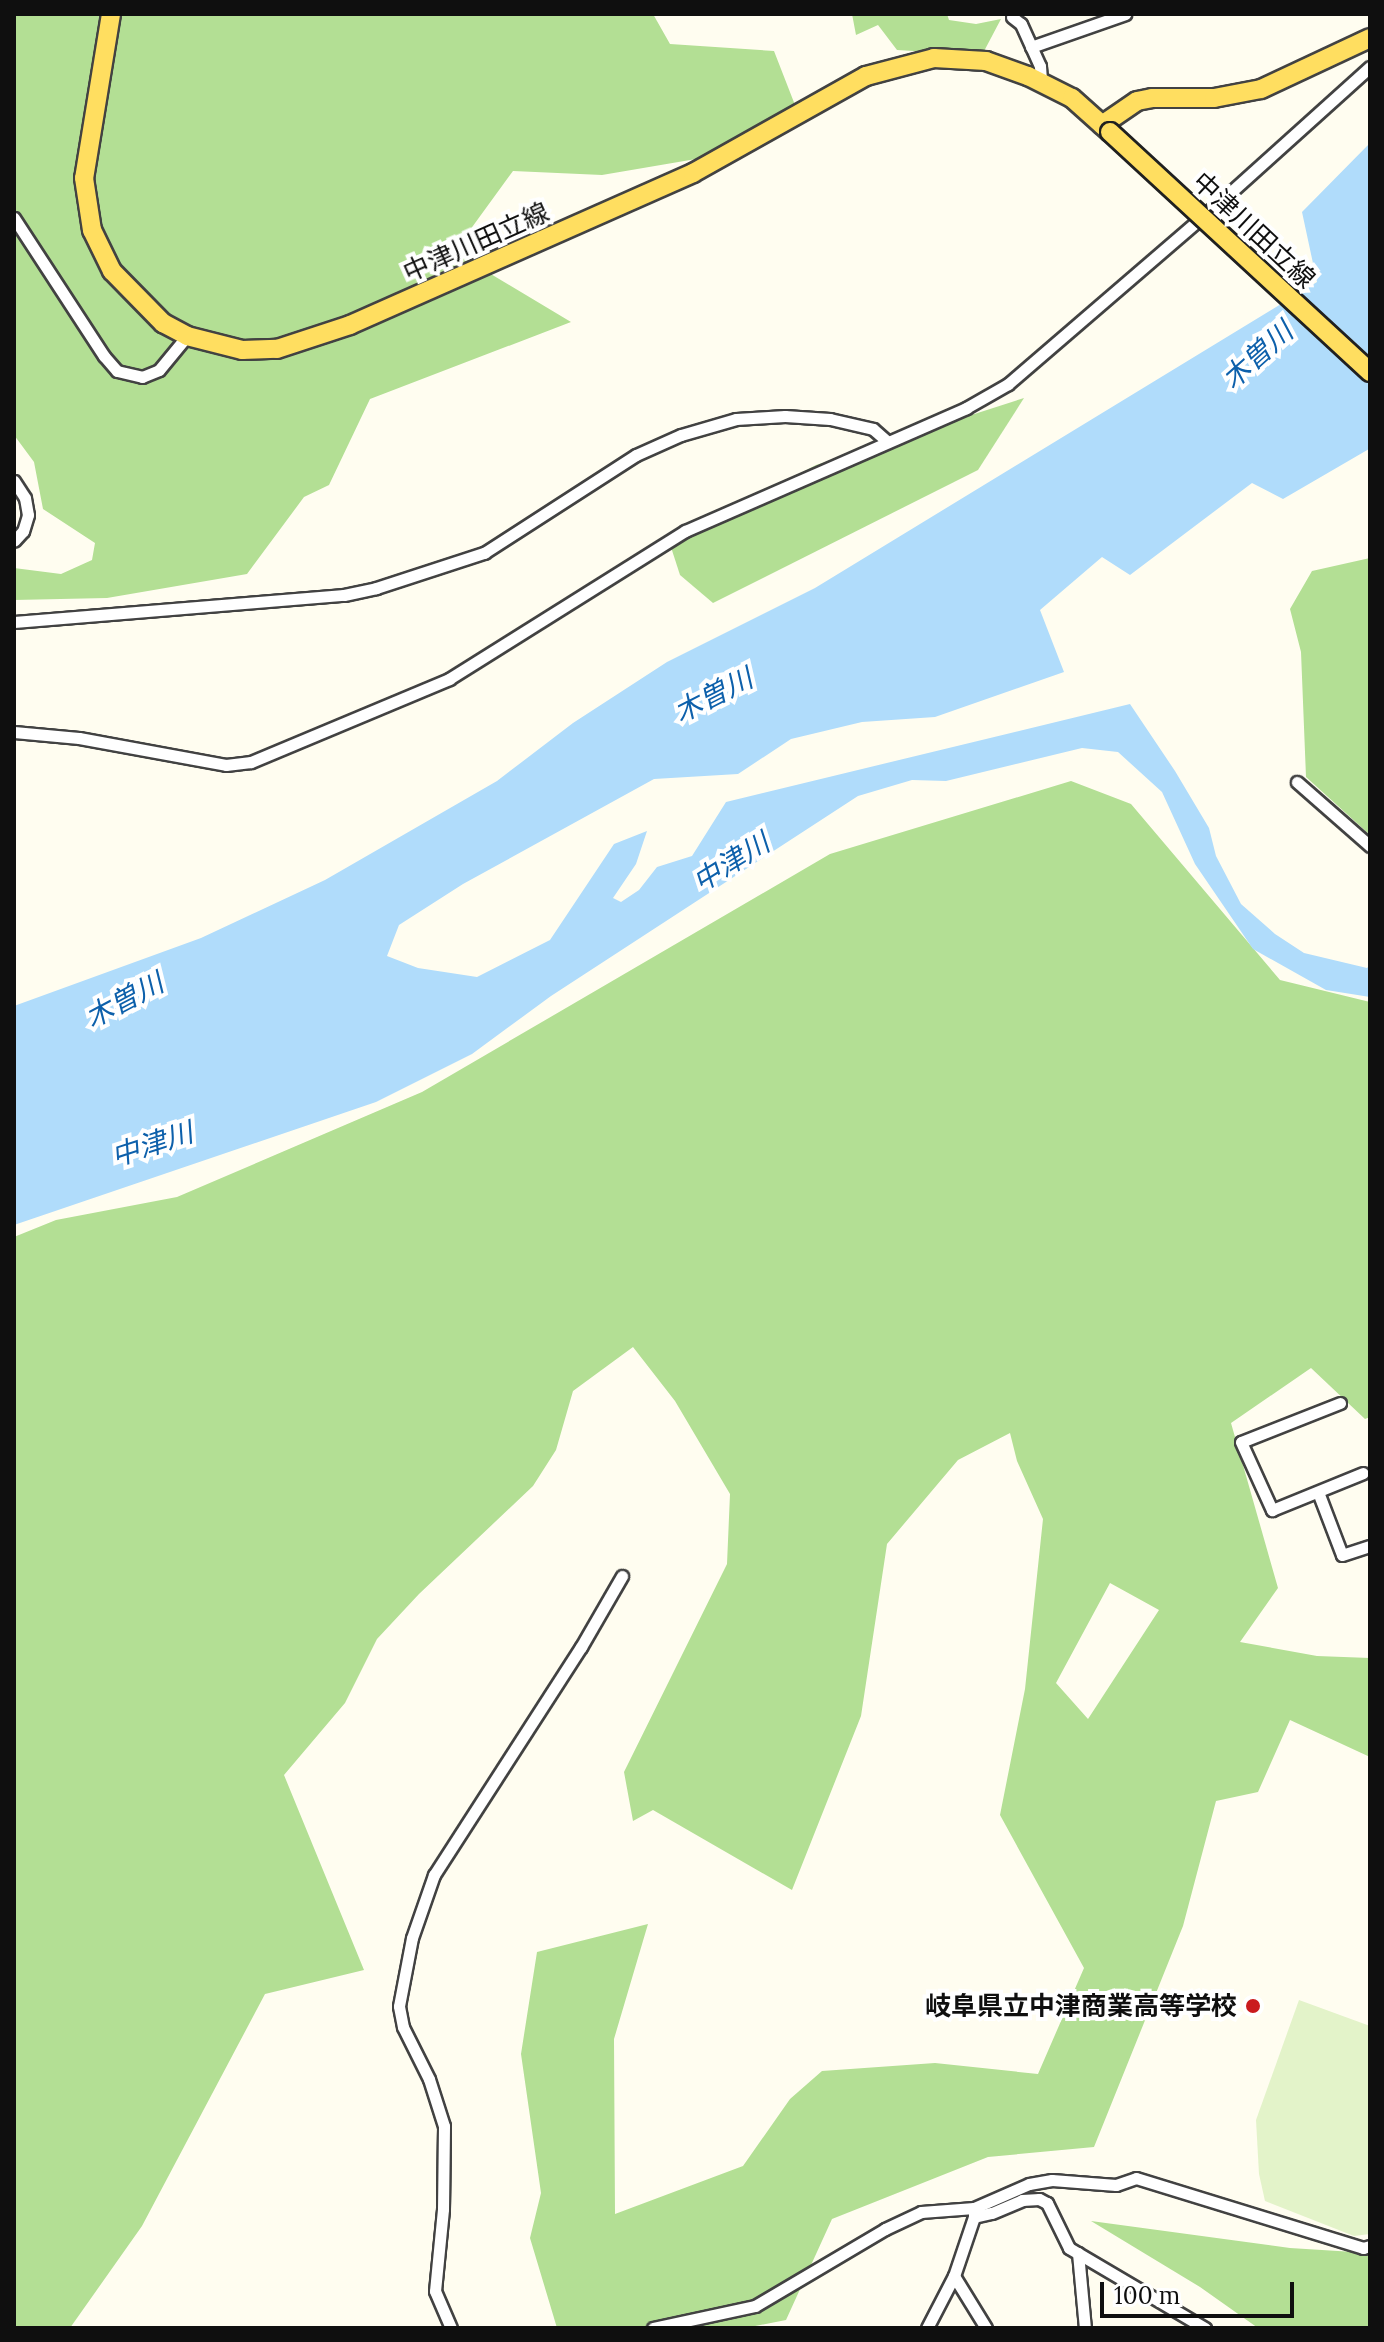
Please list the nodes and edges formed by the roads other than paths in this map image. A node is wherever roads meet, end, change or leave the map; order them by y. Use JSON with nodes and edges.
{"nodes":[{"id":1,"x":111,"y":14,"type":"edge"},
{"id":2,"x":1125,"y":14,"type":"edge"},
{"id":3,"x":1012,"y":17,"type":"dead end"},
{"id":4,"x":1370,"y":38,"type":"edge"},
{"id":5,"x":1031,"y":47,"type":"junction"},
{"id":6,"x":1370,"y":67,"type":"edge"},
{"id":7,"x":1041,"y":82,"type":"junction"},
{"id":8,"x":1106,"y":129,"type":"junction"},
{"id":9,"x":14,"y":218,"type":"edge"},
{"id":10,"x":187,"y":336,"type":"junction"},
{"id":11,"x":1370,"y":372,"type":"edge"},
{"id":12,"x":887,"y":441,"type":"junction"},
{"id":13,"x":14,"y":481,"type":"edge"},
{"id":14,"x":14,"y":541,"type":"edge"},
{"id":15,"x":14,"y":622,"type":"edge"},
{"id":16,"x":14,"y":732,"type":"edge"},
{"id":17,"x":1297,"y":782,"type":"dead end"},
{"id":18,"x":1370,"y":846,"type":"edge"},
{"id":19,"x":1340,"y":1403,"type":"dead end"},
{"id":20,"x":1363,"y":1473,"type":"dead end"},
{"id":21,"x":1318,"y":1492,"type":"junction"},
{"id":22,"x":1370,"y":1546,"type":"edge"},
{"id":23,"x":622,"y":1576,"type":"dead end"},
{"id":24,"x":974,"y":2212,"type":"junction"},
{"id":25,"x":1370,"y":2246,"type":"edge"},
{"id":26,"x":1078,"y":2253,"type":"junction"},
{"id":27,"x":954,"y":2276,"type":"junction"},
{"id":28,"x":451,"y":2328,"type":"edge"},
{"id":29,"x":653,"y":2328,"type":"edge"},
{"id":30,"x":927,"y":2328,"type":"edge"},
{"id":31,"x":986,"y":2328,"type":"edge"},
{"id":32,"x":1085,"y":2328,"type":"edge"},
{"id":33,"x":1205,"y":2328,"type":"edge"}],
"edges":[{"from":1,"to":10,"type":"main road","name":"中津川田立線"},
{"from":2,"to":5,"type":"street"},
{"from":3,"to":5,"type":"street"},
{"from":4,"to":8,"type":"main road"},
{"from":5,"to":7,"type":"street"},
{"from":6,"to":12,"type":"street"},
{"from":7,"to":8,"type":"main road","name":"中津川田立線"},
{"from":7,"to":10,"type":"main road","name":"中津川田立線"},
{"from":8,"to":11,"type":"main road","name":"中津川田立線","bridge":true},
{"from":9,"to":10,"type":"street"},
{"from":12,"to":15,"type":"street"},
{"from":12,"to":16,"type":"street"},
{"from":13,"to":14,"type":"street"},
{"from":17,"to":18,"type":"street"},
{"from":19,"to":21,"type":"street"},
{"from":20,"to":21,"type":"street"},
{"from":21,"to":22,"type":"street"},
{"from":23,"to":28,"type":"street"},
{"from":24,"to":25,"type":"street"},
{"from":24,"to":26,"type":"street"},
{"from":24,"to":27,"type":"street"},
{"from":24,"to":29,"type":"street"},
{"from":26,"to":32,"type":"street"},
{"from":26,"to":33,"type":"street"},
{"from":27,"to":30,"type":"street"},
{"from":27,"to":31,"type":"street"}]}
